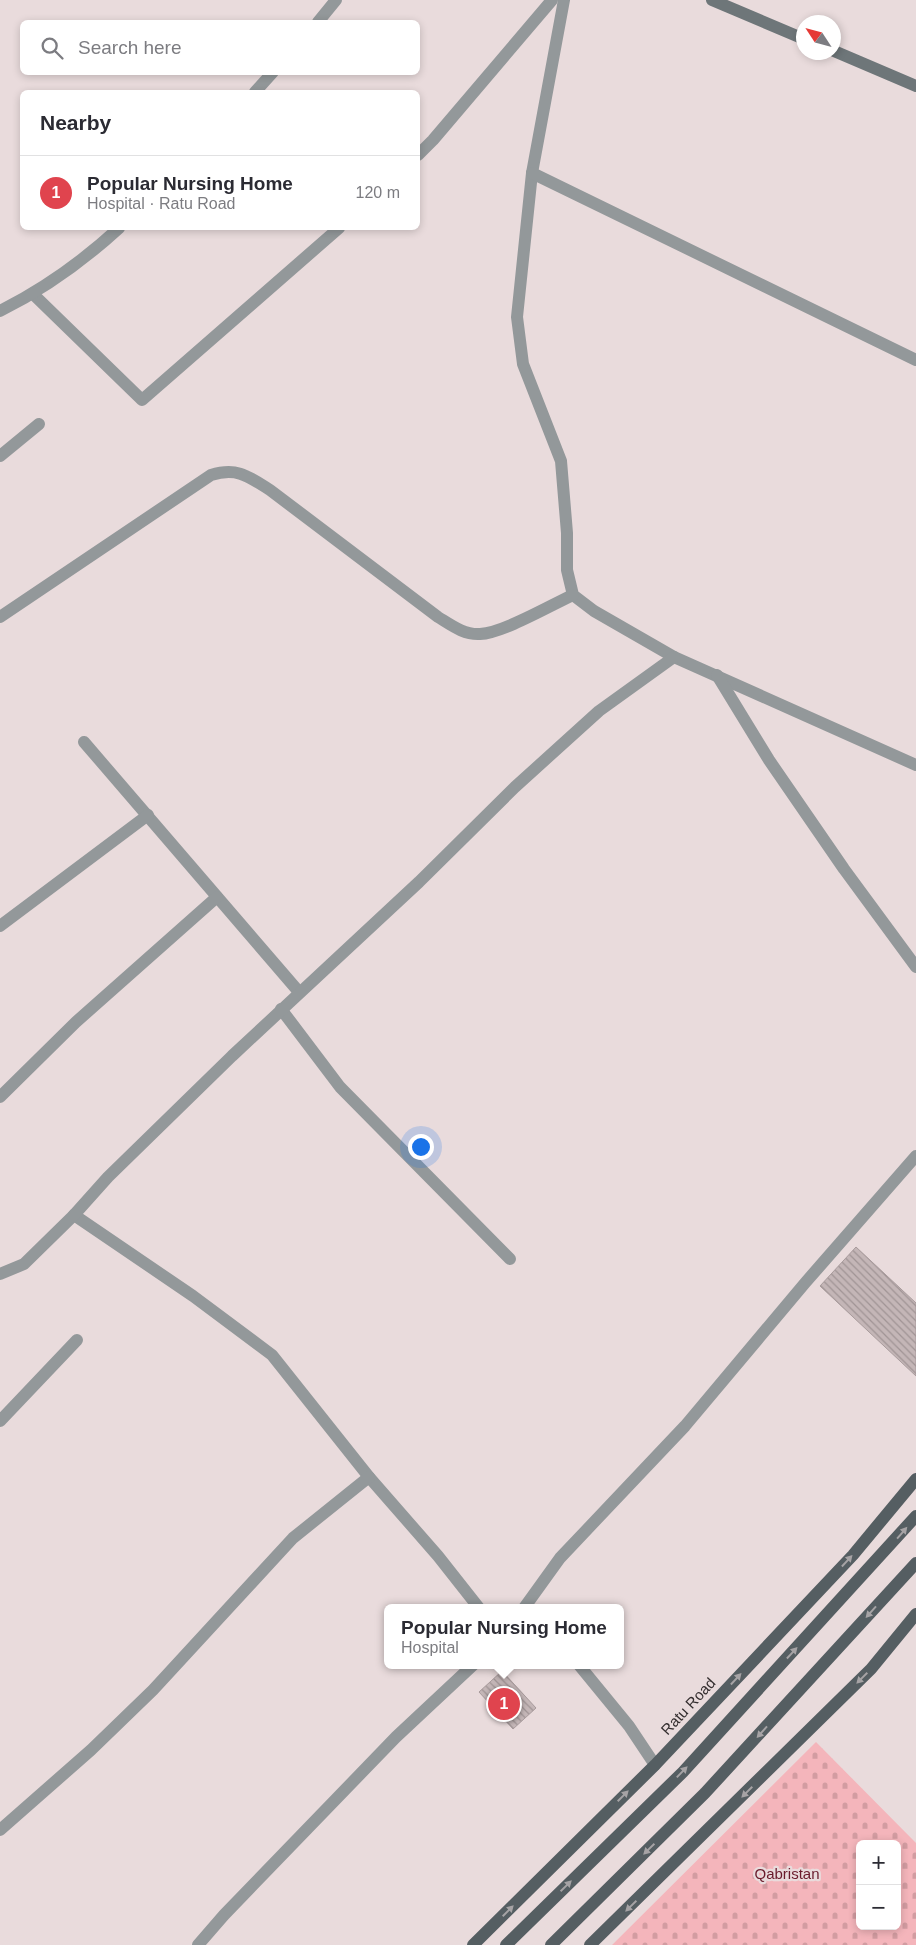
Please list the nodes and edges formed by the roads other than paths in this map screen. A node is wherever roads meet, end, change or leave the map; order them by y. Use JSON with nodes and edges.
{"nodes":[{"id":1,"x":336,"y":0,"type":"edge"},
{"id":2,"x":552,"y":0,"type":"edge"},
{"id":3,"x":564,"y":0,"type":"edge"},
{"id":4,"x":712,"y":0,"type":"edge"},
{"id":5,"x":320,"y":20,"type":"edge"},
{"id":6,"x":796,"y":36,"type":"edge"},
{"id":7,"x":841,"y":54,"type":"edge"},
{"id":8,"x":270,"y":75,"type":"edge"},
{"id":9,"x":916,"y":86,"type":"edge"},
{"id":10,"x":257,"y":90,"type":"edge"},
{"id":11,"x":420,"y":153,"type":"edge"},
{"id":12,"x":532,"y":173,"type":"junction"},
{"id":13,"x":117,"y":230,"type":"edge"},
{"id":14,"x":337,"y":230,"type":"edge"},
{"id":15,"x":33,"y":294,"type":"junction"},
{"id":16,"x":0,"y":311,"type":"edge"},
{"id":17,"x":916,"y":360,"type":"edge"},
{"id":18,"x":39,"y":424,"type":"dead end"},
{"id":19,"x":0,"y":456,"type":"edge"},
{"id":20,"x":573,"y":595,"type":"junction"},
{"id":21,"x":0,"y":617,"type":"edge"},
{"id":22,"x":674,"y":657,"type":"junction"},
{"id":23,"x":717,"y":675,"type":"junction"},
{"id":24,"x":84,"y":742,"type":"dead end"},
{"id":25,"x":916,"y":765,"type":"edge"},
{"id":26,"x":148,"y":815,"type":"junction"},
{"id":27,"x":217,"y":897,"type":"junction"},
{"id":28,"x":0,"y":926,"type":"edge"},
{"id":29,"x":916,"y":967,"type":"edge"},
{"id":30,"x":299,"y":992,"type":"junction"},
{"id":31,"x":281,"y":1009,"type":"junction"},
{"id":32,"x":0,"y":1097,"type":"edge"},
{"id":33,"x":916,"y":1156,"type":"edge"},
{"id":34,"x":74,"y":1215,"type":"junction"},
{"id":35,"x":510,"y":1259,"type":"dead end"},
{"id":36,"x":0,"y":1274,"type":"edge"},
{"id":37,"x":77,"y":1340,"type":"dead end"},
{"id":38,"x":0,"y":1421,"type":"edge"},
{"id":39,"x":369,"y":1477,"type":"junction"},
{"id":40,"x":916,"y":1479,"type":"edge"},
{"id":41,"x":916,"y":1516,"type":"edge"},
{"id":42,"x":916,"y":1563,"type":"edge"},
{"id":43,"x":476,"y":1604,"type":"edge"},
{"id":44,"x":527,"y":1604,"type":"edge"},
{"id":45,"x":916,"y":1614,"type":"edge"},
{"id":46,"x":469,"y":1669,"type":"edge"},
{"id":47,"x":583,"y":1669,"type":"edge"},
{"id":48,"x":656,"y":1764,"type":"junction"},
{"id":49,"x":0,"y":1830,"type":"edge"},
{"id":50,"x":198,"y":1945,"type":"edge"},
{"id":51,"x":473,"y":1945,"type":"edge"},
{"id":52,"x":506,"y":1945,"type":"edge"},
{"id":53,"x":551,"y":1945,"type":"edge"},
{"id":54,"x":590,"y":1945,"type":"edge"}],
"edges":[{"from":1,"to":5,"type":"street"},
{"from":2,"to":11,"type":"street"},
{"from":3,"to":12,"type":"street"},
{"from":4,"to":6,"type":"street"},
{"from":7,"to":9,"type":"street"},
{"from":8,"to":10,"type":"street"},
{"from":12,"to":17,"type":"street"},
{"from":12,"to":20,"type":"street"},
{"from":13,"to":15,"type":"street"},
{"from":14,"to":15,"type":"street"},
{"from":15,"to":16,"type":"street"},
{"from":18,"to":19,"type":"street"},
{"from":20,"to":21,"type":"street"},
{"from":20,"to":22,"type":"street"},
{"from":22,"to":23,"type":"street"},
{"from":22,"to":30,"type":"street"},
{"from":23,"to":25,"type":"street"},
{"from":23,"to":29,"type":"street"},
{"from":24,"to":26,"type":"street"},
{"from":26,"to":27,"type":"street"},
{"from":26,"to":28,"type":"street"},
{"from":27,"to":30,"type":"street"},
{"from":27,"to":32,"type":"street"},
{"from":30,"to":31,"type":"street"},
{"from":31,"to":34,"type":"street"},
{"from":31,"to":35,"type":"street"},
{"from":33,"to":44,"type":"street"},
{"from":34,"to":36,"type":"street"},
{"from":34,"to":39,"type":"street"},
{"from":37,"to":38,"type":"street"},
{"from":39,"to":43,"type":"street"},
{"from":39,"to":49,"type":"street"},
{"from":48,"to":40,"type":"main road","name":"Ratu Road","one_way":true},
{"from":52,"to":41,"type":"main road","one_way":true},
{"from":42,"to":53,"type":"main road","one_way":true},
{"from":45,"to":54,"type":"main road","one_way":true},
{"from":46,"to":50,"type":"street"},
{"from":47,"to":48,"type":"street"},
{"from":51,"to":48,"type":"main road","name":"Ratu Road","one_way":true}]}
